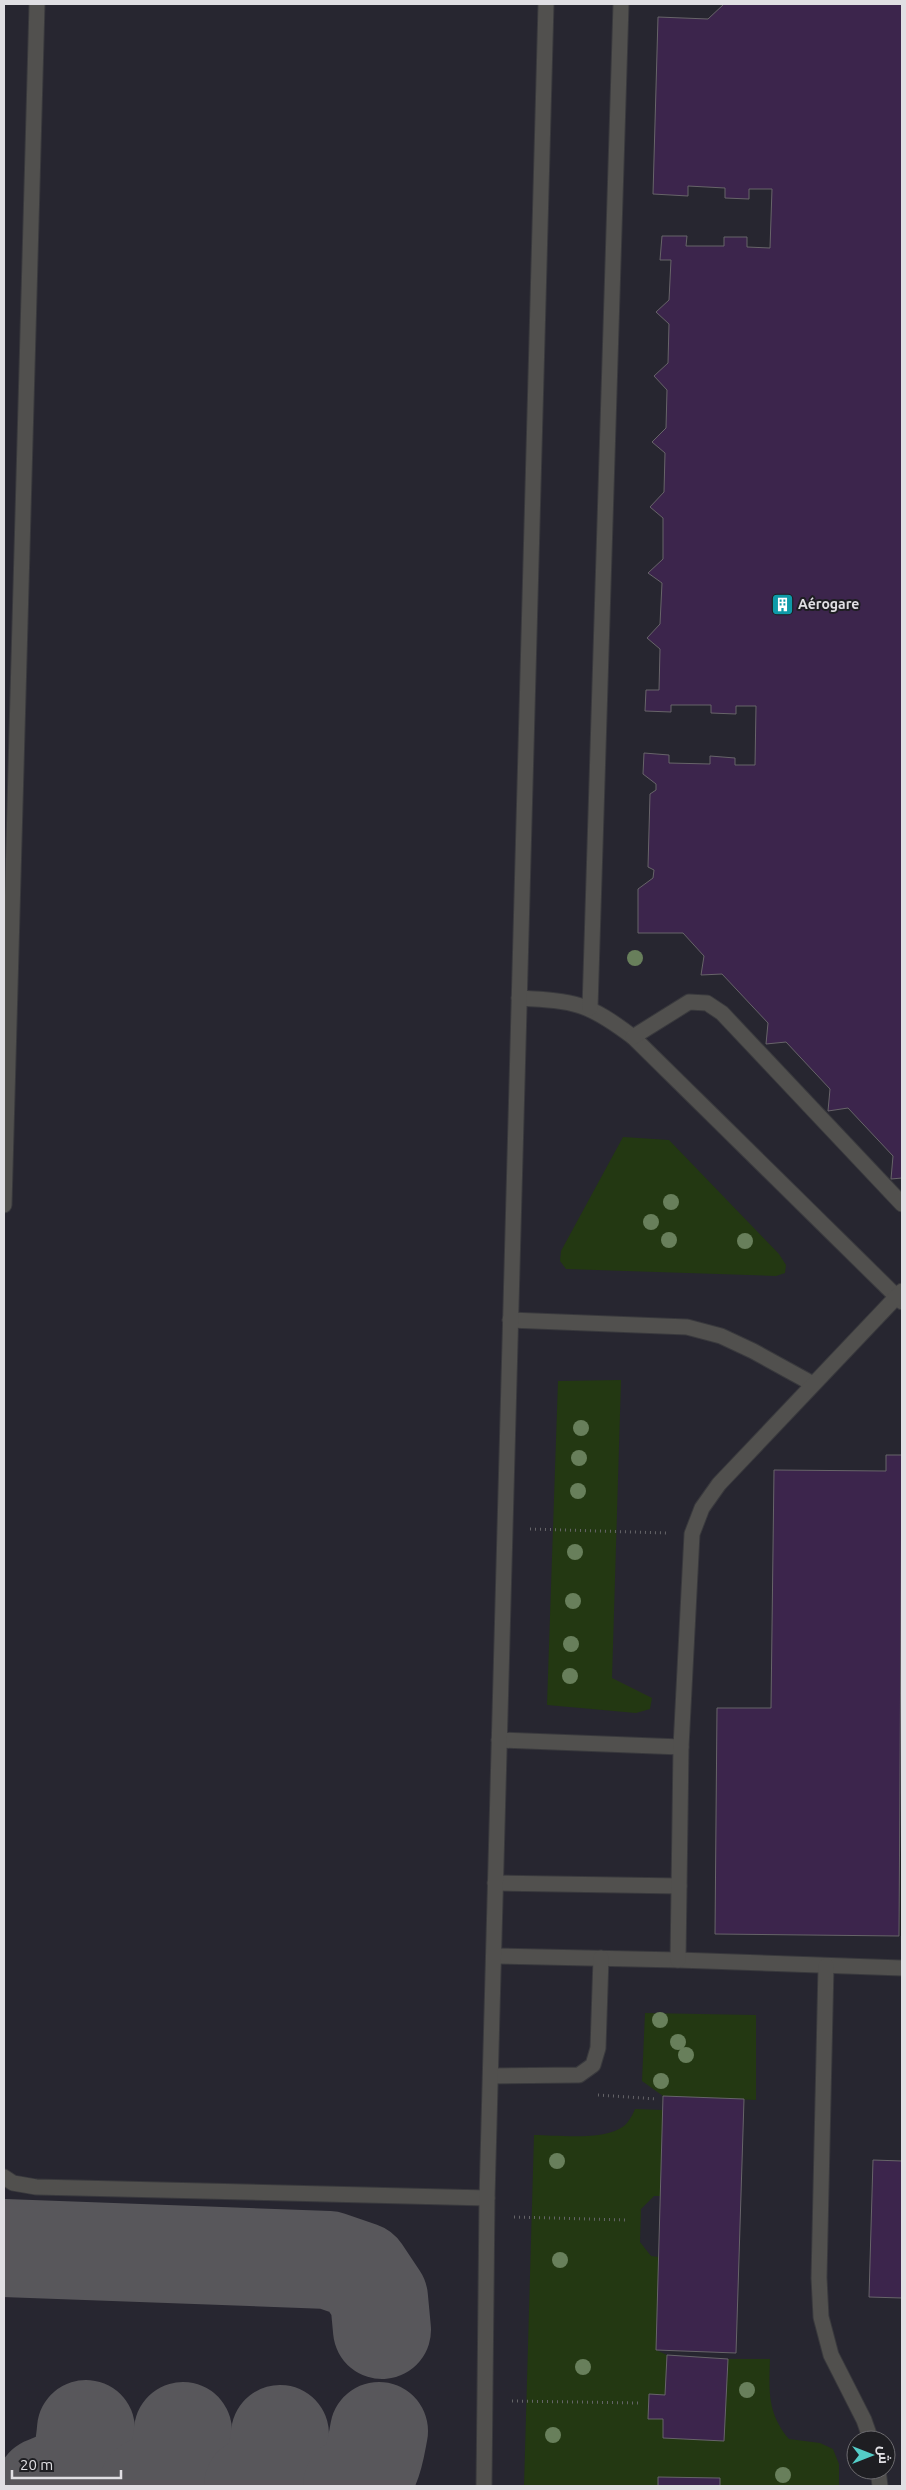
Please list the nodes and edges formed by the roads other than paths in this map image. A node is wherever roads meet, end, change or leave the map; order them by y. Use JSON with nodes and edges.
{"nodes":[{"id":1,"x":37,"y":4,"type":"edge"},
{"id":2,"x":546,"y":4,"type":"edge"},
{"id":3,"x":621,"y":4,"type":"edge"},
{"id":4,"x":520,"y":998,"type":"junction"},
{"id":5,"x":590,"y":1008,"type":"junction"},
{"id":6,"x":634,"y":1037,"type":"junction"},
{"id":7,"x":902,"y":1204,"type":"edge"},
{"id":8,"x":4,"y":1205,"type":"edge"},
{"id":9,"x":900,"y":1297,"type":"edge"},
{"id":10,"x":510,"y":1320,"type":"junction"},
{"id":11,"x":813,"y":1384,"type":"junction"},
{"id":12,"x":499,"y":1740,"type":"junction"},
{"id":13,"x":681,"y":1747,"type":"junction"},
{"id":14,"x":496,"y":1883,"type":"junction"},
{"id":15,"x":679,"y":1886,"type":"junction"},
{"id":16,"x":494,"y":1956,"type":"junction"},
{"id":17,"x":601,"y":1958,"type":"junction"},
{"id":18,"x":678,"y":1960,"type":"junction"},
{"id":19,"x":826,"y":1966,"type":"junction"},
{"id":20,"x":902,"y":1968,"type":"edge"},
{"id":21,"x":491,"y":2076,"type":"junction"},
{"id":22,"x":4,"y":2177,"type":"edge"},
{"id":23,"x":487,"y":2198,"type":"junction"},
{"id":24,"x":868,"y":2430,"type":"edge"},
{"id":25,"x":484,"y":2486,"type":"edge"}],
"edges":[{"from":1,"to":8,"type":"lane"},
{"from":2,"to":4,"type":"lane"},
{"from":3,"to":5,"type":"lane"},
{"from":4,"to":5,"type":"lane"},
{"from":4,"to":10,"type":"lane"},
{"from":5,"to":6,"type":"lane"},
{"from":6,"to":7,"type":"lane"},
{"from":6,"to":9,"type":"lane"},
{"from":9,"to":11,"type":"lane"},
{"from":10,"to":11,"type":"lane"},
{"from":10,"to":12,"type":"lane"},
{"from":11,"to":13,"type":"lane"},
{"from":12,"to":13,"type":"lane"},
{"from":12,"to":14,"type":"lane"},
{"from":13,"to":15,"type":"lane"},
{"from":14,"to":15,"type":"lane"},
{"from":14,"to":16,"type":"lane"},
{"from":15,"to":18,"type":"lane"},
{"from":16,"to":17,"type":"lane"},
{"from":16,"to":21,"type":"lane"},
{"from":17,"to":18,"type":"lane"},
{"from":17,"to":21,"type":"lane"},
{"from":18,"to":19,"type":"lane"},
{"from":19,"to":20,"type":"lane"},
{"from":19,"to":24,"type":"lane"},
{"from":21,"to":23,"type":"lane"},
{"from":22,"to":23,"type":"lane"},
{"from":23,"to":25,"type":"lane"}]}
